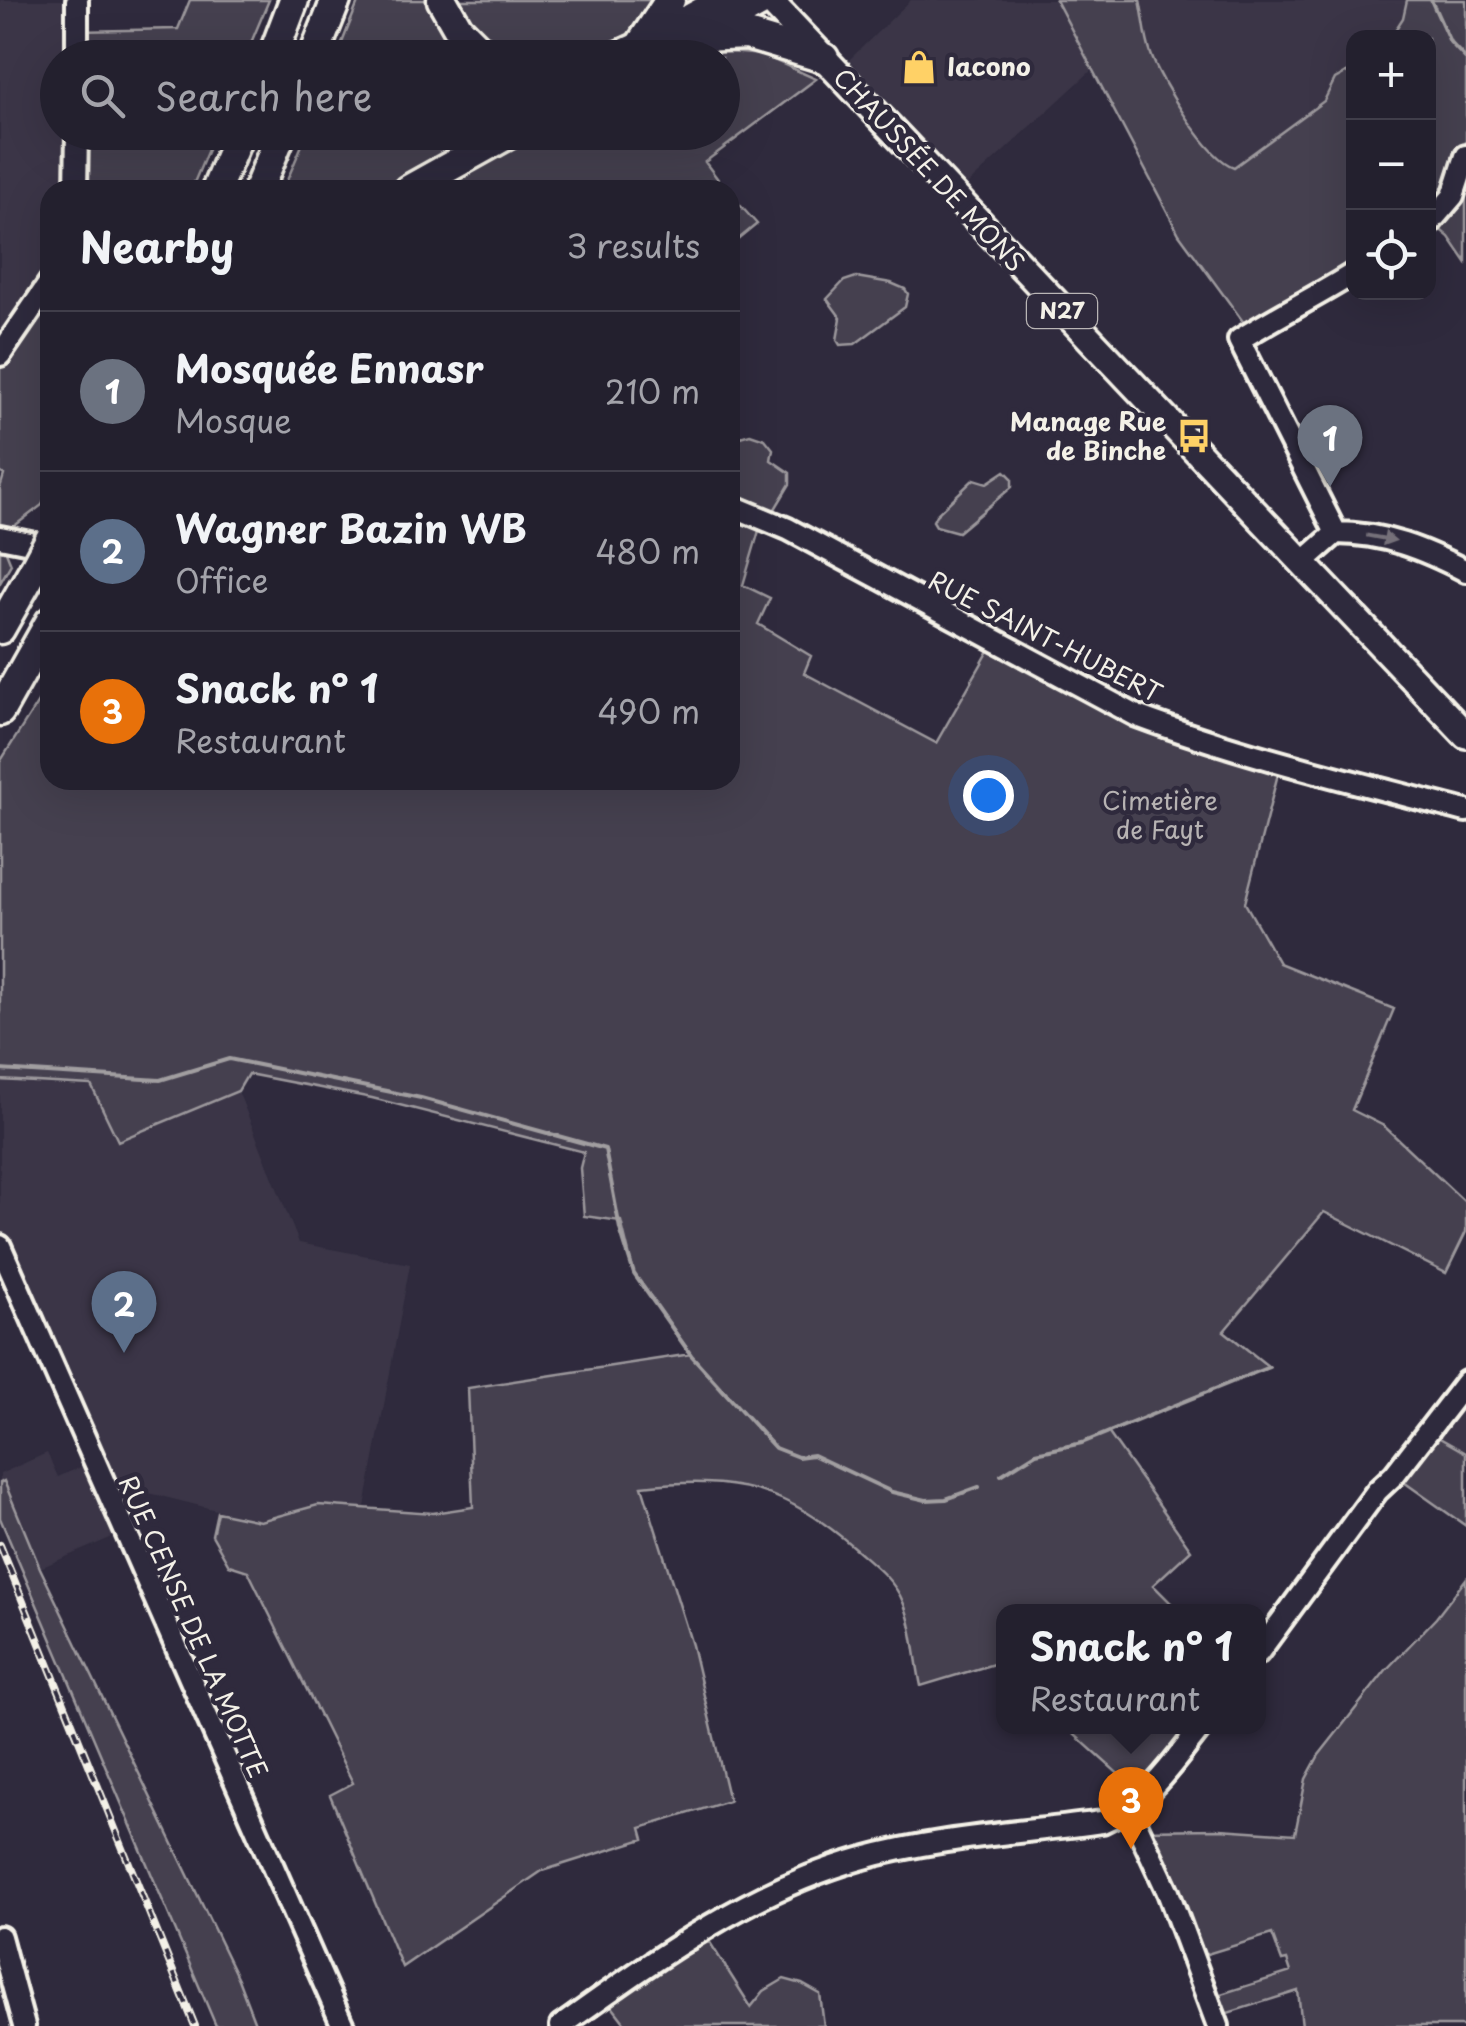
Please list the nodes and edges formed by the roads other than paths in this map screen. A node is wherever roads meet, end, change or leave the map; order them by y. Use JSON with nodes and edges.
{"nodes":[{"id":1,"x":77,"y":0,"type":"edge"},
{"id":2,"x":294,"y":0,"type":"edge"},
{"id":3,"x":336,"y":0,"type":"edge"},
{"id":4,"x":442,"y":0,"type":"edge"},
{"id":5,"x":670,"y":0,"type":"edge"},
{"id":6,"x":724,"y":0,"type":"edge"},
{"id":7,"x":767,"y":0,"type":"edge"},
{"id":8,"x":700,"y":37,"type":"junction"},
{"id":9,"x":77,"y":40,"type":"edge"},
{"id":10,"x":279,"y":40,"type":"edge"},
{"id":11,"x":320,"y":40,"type":"edge"},
{"id":12,"x":470,"y":40,"type":"edge"},
{"id":13,"x":646,"y":40,"type":"edge"},
{"id":14,"x":660,"y":40,"type":"edge"},
{"id":15,"x":689,"y":40,"type":"edge"},
{"id":16,"x":824,"y":58,"type":"junction"},
{"id":17,"x":77,"y":150,"type":"edge"},
{"id":18,"x":233,"y":150,"type":"edge"},
{"id":19,"x":275,"y":150,"type":"edge"},
{"id":20,"x":480,"y":150,"type":"edge"},
{"id":21,"x":1466,"y":156,"type":"edge"},
{"id":22,"x":76,"y":180,"type":"edge"},
{"id":23,"x":220,"y":180,"type":"edge"},
{"id":24,"x":262,"y":180,"type":"edge"},
{"id":25,"x":426,"y":180,"type":"edge"},
{"id":26,"x":1436,"y":216,"type":"edge"},
{"id":27,"x":1346,"y":278,"type":"edge"},
{"id":28,"x":40,"y":297,"type":"edge"},
{"id":29,"x":0,"y":355,"type":"edge"},
{"id":30,"x":740,"y":509,"type":"edge"},
{"id":31,"x":1336,"y":533,"type":"junction"},
{"id":32,"x":0,"y":537,"type":"edge"},
{"id":33,"x":40,"y":557,"type":"edge"},
{"id":34,"x":40,"y":561,"type":"edge"},
{"id":35,"x":1302,"y":563,"type":"junction"},
{"id":36,"x":1466,"y":571,"type":"edge"},
{"id":37,"x":0,"y":629,"type":"edge"},
{"id":38,"x":40,"y":640,"type":"edge"},
{"id":39,"x":0,"y":711,"type":"edge"},
{"id":40,"x":1466,"y":735,"type":"edge"},
{"id":41,"x":1466,"y":810,"type":"edge"},
{"id":42,"x":0,"y":1246,"type":"edge"},
{"id":43,"x":1466,"y":1382,"type":"edge"},
{"id":44,"x":1266,"y":1642,"type":"edge"},
{"id":45,"x":1196,"y":1734,"type":"edge"},
{"id":46,"x":1129,"y":1808,"type":"junction"},
{"id":47,"x":0,"y":1937,"type":"edge"},
{"id":48,"x":3,"y":1959,"type":"edge"},
{"id":49,"x":24,"y":2026,"type":"edge"},
{"id":50,"x":343,"y":2026,"type":"edge"},
{"id":51,"x":561,"y":2026,"type":"edge"},
{"id":52,"x":1218,"y":2026,"type":"edge"}],
"edges":[{"from":1,"to":9,"type":"street"},
{"from":2,"to":10,"type":"highway"},
{"from":3,"to":11,"type":"highway"},
{"from":4,"to":12,"type":"highway"},
{"from":5,"to":13,"type":"highway"},
{"from":6,"to":14,"type":"highway"},
{"from":7,"to":8,"type":"highway"},
{"from":7,"to":16,"type":"main road","number":"N27"},
{"from":8,"to":15,"type":"highway"},
{"from":8,"to":16,"type":"highway"},
{"from":16,"to":35,"type":"main road","name":"CHAUSSÉE DE MONS","number":"N27"},
{"from":17,"to":22,"type":"street"},
{"from":18,"to":23,"type":"highway"},
{"from":19,"to":24,"type":"highway"},
{"from":20,"to":25,"type":"highway"},
{"from":21,"to":26,"type":"street"},
{"from":27,"to":31,"type":"street"},
{"from":28,"to":29,"type":"street"},
{"from":30,"to":41,"type":"street","name":"RUE SAINT-HUBERT"},
{"from":31,"to":35,"type":"street"},
{"from":31,"to":36,"type":"street","one_way":true},
{"from":32,"to":33,"type":"street"},
{"from":34,"to":37,"type":"highway"},
{"from":35,"to":40,"type":"main road","name":"CHAUSSÉE DE MONS","number":"N27"},
{"from":38,"to":39,"type":"highway"},
{"from":42,"to":50,"type":"street","name":"RUE CENSE DE LA MOTTE"},
{"from":43,"to":44,"type":"street"},
{"from":45,"to":46,"type":"street"},
{"from":46,"to":51,"type":"street"},
{"from":46,"to":52,"type":"street"},
{"from":47,"to":48,"type":"street"},
{"from":48,"to":49,"type":"street"}]}
